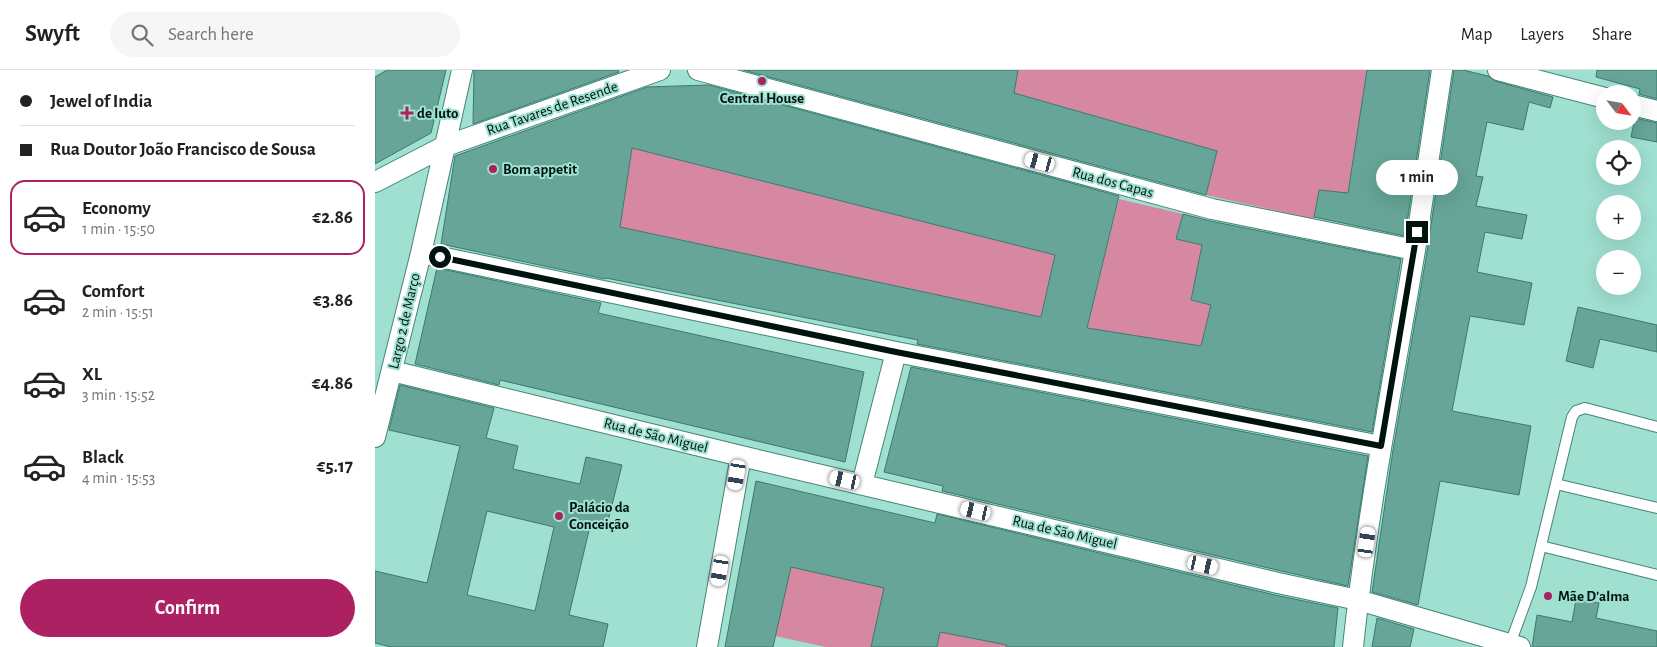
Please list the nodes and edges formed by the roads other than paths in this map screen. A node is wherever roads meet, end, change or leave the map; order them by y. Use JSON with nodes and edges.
{"nodes":[{"id":1,"x":462,"y":70,"type":"edge"},
{"id":2,"x":660,"y":70,"type":"edge"},
{"id":3,"x":698,"y":70,"type":"edge"},
{"id":4,"x":1442,"y":70,"type":"edge"},
{"id":5,"x":1498,"y":70,"type":"edge"},
{"id":6,"x":1596,"y":96,"type":"edge"},
{"id":7,"x":1641,"y":107,"type":"edge"},
{"id":8,"x":1657,"y":111,"type":"edge"},
{"id":9,"x":443,"y":147,"type":"junction"},
{"id":10,"x":375,"y":182,"type":"edge"},
{"id":11,"x":1415,"y":250,"type":"junction"},
{"id":12,"x":421,"y":253,"type":"junction"},
{"id":13,"x":896,"y":352,"type":"junction"},
{"id":14,"x":393,"y":371,"type":"junction"},
{"id":15,"x":1657,"y":427,"type":"edge"},
{"id":16,"x":375,"y":437,"type":"edge"},
{"id":17,"x":1381,"y":446,"type":"junction"},
{"id":18,"x":741,"y":456,"type":"junction"},
{"id":19,"x":862,"y":484,"type":"junction"},
{"id":20,"x":1556,"y":484,"type":"junction"},
{"id":21,"x":1657,"y":508,"type":"edge"},
{"id":22,"x":1541,"y":546,"type":"junction"},
{"id":23,"x":1657,"y":575,"type":"edge"},
{"id":24,"x":1358,"y":600,"type":"junction"},
{"id":25,"x":1515,"y":646,"type":"edge"},
{"id":26,"x":707,"y":647,"type":"edge"},
{"id":27,"x":1353,"y":647,"type":"edge"}],
"edges":[{"from":1,"to":9,"type":"street","name":"Largo 2 de Março"},
{"from":2,"to":9,"type":"street","name":"Rua Tavares de Resende"},
{"from":3,"to":11,"type":"street","name":"Rua dos Capas"},
{"from":4,"to":11,"type":"street"},
{"from":5,"to":6,"type":"street"},
{"from":7,"to":8,"type":"street"},
{"from":9,"to":10,"type":"street","name":"Rua Tavares de Resende"},
{"from":9,"to":12,"type":"street","name":"Largo 2 de Março"},
{"from":11,"to":17,"type":"street"},
{"from":12,"to":13,"type":"street"},
{"from":12,"to":14,"type":"street","name":"Largo 2 de Março"},
{"from":13,"to":17,"type":"street"},
{"from":13,"to":19,"type":"street"},
{"from":14,"to":16,"type":"street","name":"Largo 2 de Março"},
{"from":14,"to":18,"type":"street","name":"Rua de São Miguel"},
{"from":15,"to":20,"type":"lane"},
{"from":17,"to":24,"type":"street"},
{"from":18,"to":19,"type":"street","name":"Rua de São Miguel"},
{"from":18,"to":26,"type":"street"},
{"from":19,"to":24,"type":"street","name":"Rua de São Miguel"},
{"from":20,"to":21,"type":"lane"},
{"from":20,"to":22,"type":"lane"},
{"from":22,"to":23,"type":"lane"},
{"from":22,"to":25,"type":"lane"},
{"from":24,"to":25,"type":"street","name":"Rua de São Miguel"},
{"from":24,"to":27,"type":"street"}]}
